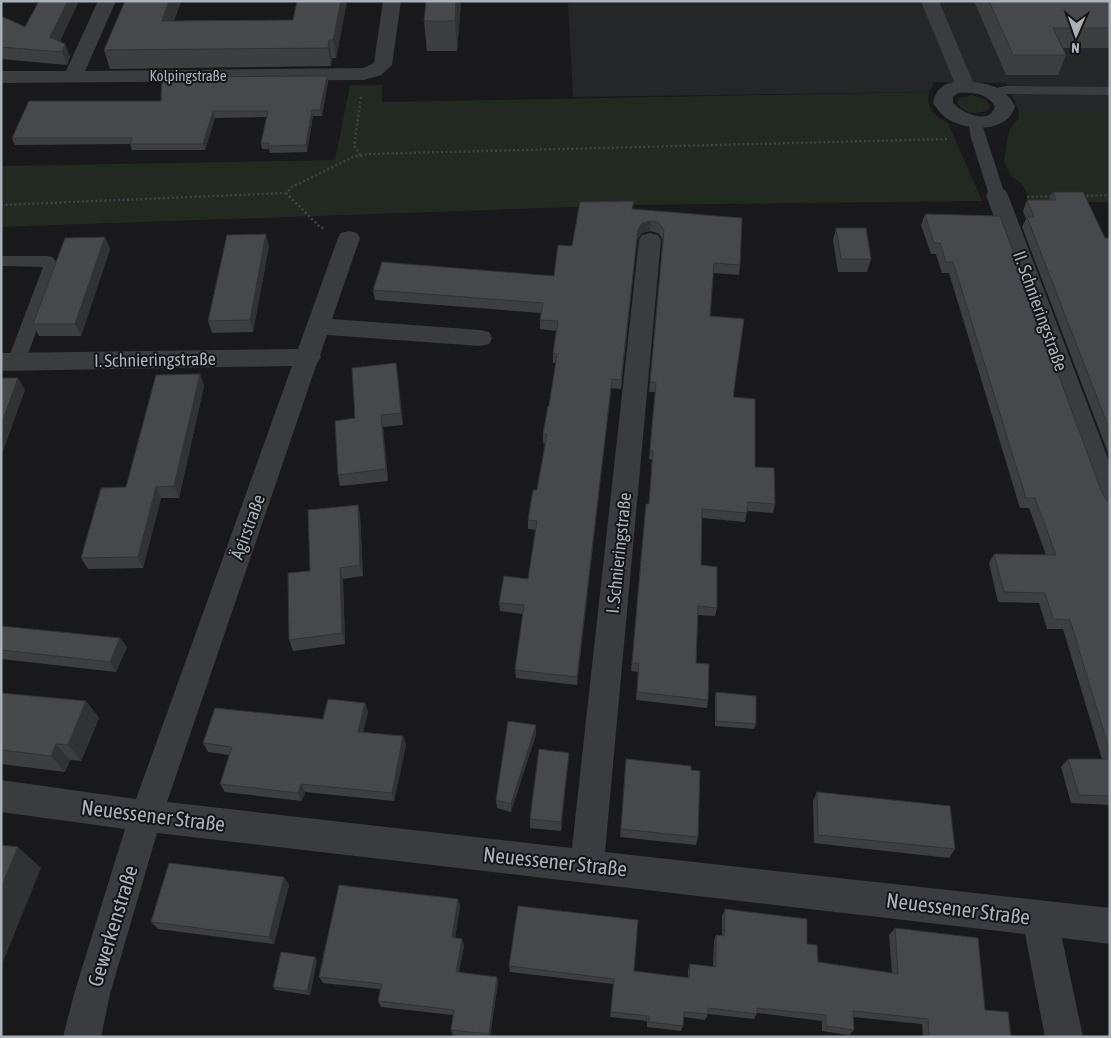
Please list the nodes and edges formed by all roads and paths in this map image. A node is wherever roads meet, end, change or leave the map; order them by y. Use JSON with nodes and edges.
{"nodes":[{"id":1,"x":107,"y":1,"type":"edge"},
{"id":2,"x":392,"y":1,"type":"edge"},
{"id":3,"x":930,"y":1,"type":"edge"},
{"id":4,"x":369,"y":73,"type":"junction"},
{"id":5,"x":73,"y":76,"type":"junction"},
{"id":6,"x":1,"y":77,"type":"edge"},
{"id":7,"x":966,"y":86,"type":"junction"},
{"id":8,"x":1110,"y":91,"type":"edge"},
{"id":9,"x":993,"y":93,"type":"junction"},
{"id":10,"x":976,"y":130,"type":"junction"},
{"id":11,"x":361,"y":156,"type":"junction"},
{"id":12,"x":286,"y":193,"type":"junction"},
{"id":13,"x":996,"y":195,"type":"junction"},
{"id":14,"x":1110,"y":195,"type":"edge"},
{"id":15,"x":1058,"y":196,"type":"edge"},
{"id":16,"x":1075,"y":196,"type":"edge"},
{"id":17,"x":1,"y":205,"type":"edge"},
{"id":18,"x":349,"y":238,"type":"joint"},
{"id":19,"x":650,"y":240,"type":"dead end"},
{"id":20,"x":1,"y":261,"type":"edge"},
{"id":21,"x":319,"y":326,"type":"junction"},
{"id":22,"x":480,"y":338,"type":"dead end"},
{"id":23,"x":308,"y":357,"type":"junction"},
{"id":24,"x":9,"y":362,"type":"edge"},
{"id":25,"x":1110,"y":500,"type":"edge"},
{"id":26,"x":1,"y":796,"type":"edge"},
{"id":27,"x":146,"y":816,"type":"junction"},
{"id":28,"x":587,"y":865,"type":"junction"},
{"id":29,"x":1040,"y":919,"type":"junction"},
{"id":30,"x":1110,"y":926,"type":"edge"},
{"id":31,"x":82,"y":1037,"type":"edge"},
{"id":32,"x":1064,"y":1037,"type":"edge"}],
"edges":[{"from":1,"to":5,"type":"street"},
{"from":2,"to":4,"type":"street"},
{"from":3,"to":7,"type":"street"},
{"from":4,"to":5,"type":"street","name":"Kolpingstraße"},
{"from":4,"to":11,"type":"path"},
{"from":5,"to":6,"type":"street","name":"Kolpingstraße"},
{"from":7,"to":9,"type":"street"},
{"from":7,"to":10,"type":"street"},
{"from":8,"to":9,"type":"lane"},
{"from":9,"to":10,"type":"street"},
{"from":10,"to":11,"type":"path"},
{"from":10,"to":13,"type":"lane","name":"II. Schnieringstraße"},
{"from":11,"to":12,"type":"path"},
{"from":12,"to":17,"type":"path"},
{"from":12,"to":18,"type":"path"},
{"from":13,"to":15,"type":"path"},
{"from":13,"to":25,"type":"street","name":"II. Schnieringstraße"},
{"from":14,"to":16,"type":"path"},
{"from":18,"to":21,"type":"street","name":"Ägirstraße"},
{"from":19,"to":28,"type":"street","name":"I. Schnieringstraße"},
{"from":20,"to":24,"type":"lane"},
{"from":21,"to":22,"type":"street"},
{"from":21,"to":23,"type":"street","name":"Ägirstraße"},
{"from":23,"to":24,"type":"street","name":"I. Schnieringstraße"},
{"from":23,"to":27,"type":"street","name":"Ägirstraße"},
{"from":26,"to":27,"type":"street","name":"Neuessener Straße"},
{"from":27,"to":28,"type":"street","name":"Neuessener Straße"},
{"from":27,"to":31,"type":"street","name":"Gewerkenstraße"},
{"from":28,"to":29,"type":"street","name":"Neuessener Straße"},
{"from":29,"to":30,"type":"street","name":"Neuessener Straße"},
{"from":29,"to":32,"type":"street"}]}
